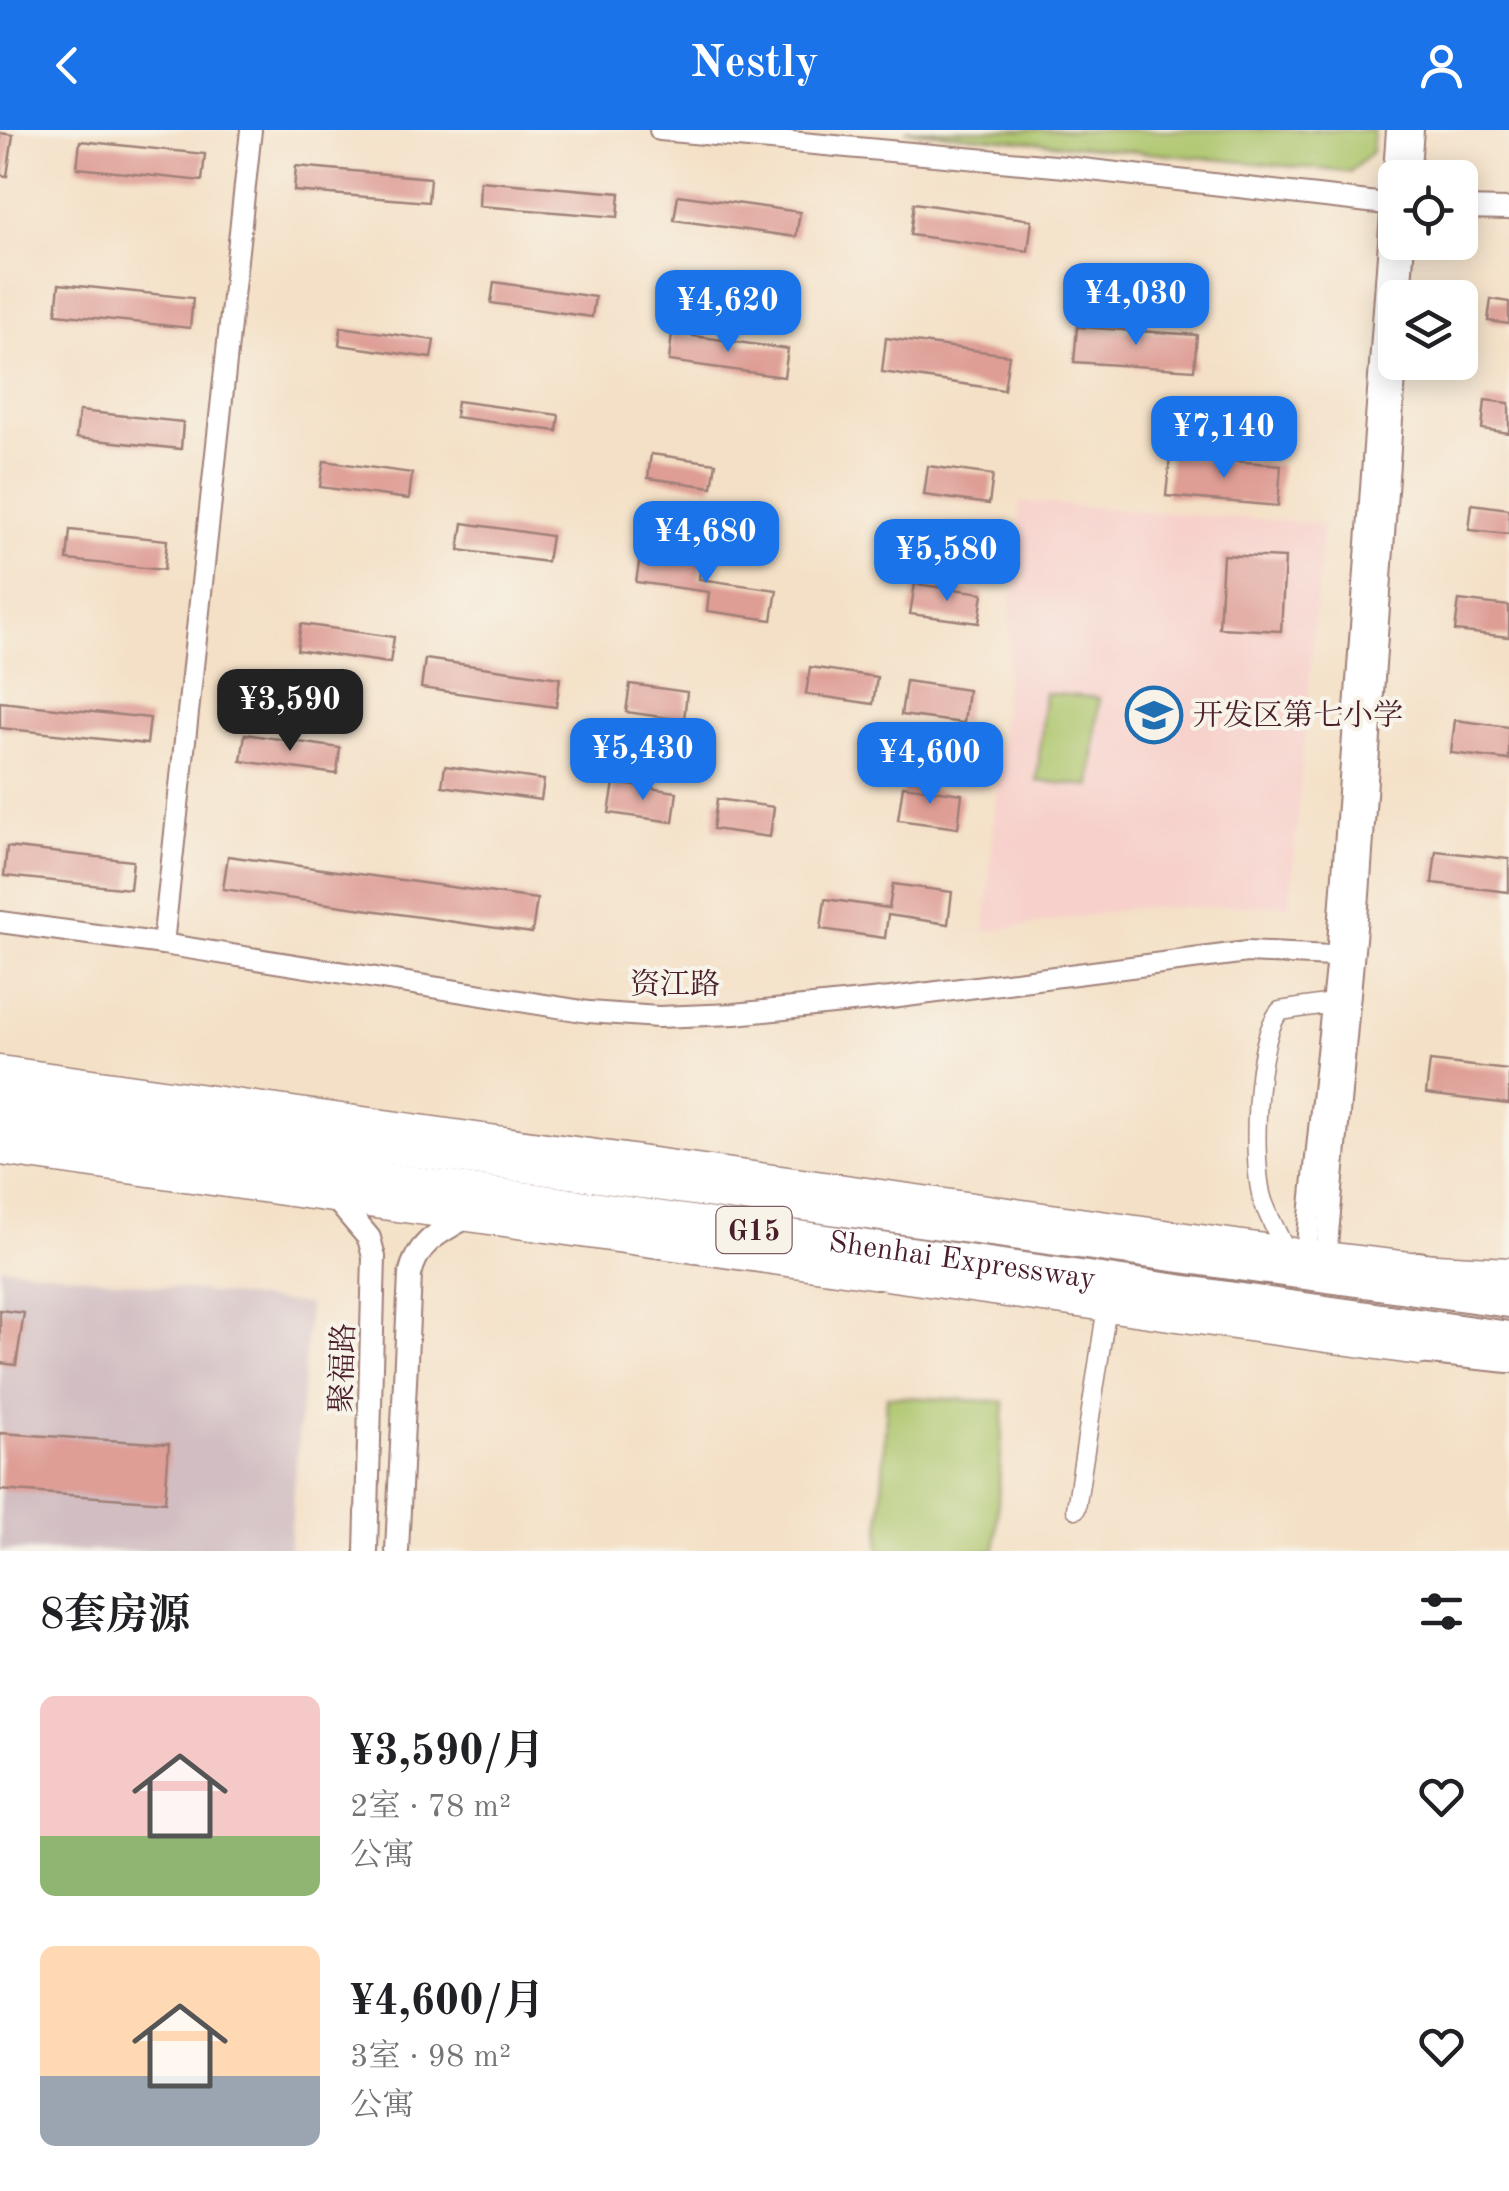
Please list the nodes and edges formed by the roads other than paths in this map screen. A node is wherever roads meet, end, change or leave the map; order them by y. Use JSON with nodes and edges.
{"nodes":[{"id":1,"x":252,"y":130,"type":"edge"},
{"id":2,"x":660,"y":130,"type":"edge"},
{"id":3,"x":1397,"y":130,"type":"edge"},
{"id":4,"x":1413,"y":130,"type":"edge"},
{"id":5,"x":1395,"y":160,"type":"edge"},
{"id":6,"x":1410,"y":160,"type":"edge"},
{"id":7,"x":1378,"y":203,"type":"edge"},
{"id":8,"x":1478,"y":208,"type":"edge"},
{"id":9,"x":1509,"y":209,"type":"edge"},
{"id":10,"x":1389,"y":260,"type":"edge"},
{"id":11,"x":1394,"y":380,"type":"edge"},
{"id":12,"x":0,"y":922,"type":"edge"},
{"id":13,"x":163,"y":944,"type":"junction"},
{"id":14,"x":1345,"y":957,"type":"junction"},
{"id":15,"x":1332,"y":1003,"type":"junction"},
{"id":16,"x":0,"y":1070,"type":"edge"},
{"id":17,"x":0,"y":1095,"type":"edge"},
{"id":18,"x":0,"y":1124,"type":"edge"},
{"id":19,"x":0,"y":1151,"type":"edge"},
{"id":20,"x":336,"y":1199,"type":"junction"},
{"id":21,"x":465,"y":1218,"type":"junction"},
{"id":22,"x":1306,"y":1253,"type":"junction"},
{"id":23,"x":1418,"y":1267,"type":"junction"},
{"id":24,"x":1509,"y":1272,"type":"edge"},
{"id":25,"x":1509,"y":1282,"type":"edge"},
{"id":26,"x":1509,"y":1302,"type":"edge"},
{"id":27,"x":1107,"y":1306,"type":"junction"},
{"id":28,"x":1509,"y":1337,"type":"edge"},
{"id":29,"x":1401,"y":1346,"type":"junction"},
{"id":30,"x":1509,"y":1357,"type":"edge"},
{"id":31,"x":1509,"y":1372,"type":"edge"},
{"id":32,"x":1076,"y":1508,"type":"dead end"},
{"id":33,"x":366,"y":1551,"type":"edge"},
{"id":34,"x":397,"y":1551,"type":"edge"}],
"edges":[{"from":1,"to":13,"type":"street"},
{"from":2,"to":7,"type":"street"},
{"from":3,"to":5,"type":"street"},
{"from":4,"to":6,"type":"street"},
{"from":8,"to":9,"type":"street"},
{"from":10,"to":14,"type":"street"},
{"from":11,"to":14,"type":"street"},
{"from":12,"to":13,"type":"street","name":"资江路"},
{"from":13,"to":14,"type":"street","name":"资江路"},
{"from":14,"to":15,"type":"street"},
{"from":14,"to":22,"type":"street"},
{"from":15,"to":22,"type":"street"},
{"from":15,"to":22,"type":"street"},
{"from":16,"to":22,"type":"highway"},
{"from":17,"to":26,"type":"highway","name":"Shenhai Expressway","number":"G15"},
{"from":18,"to":28,"type":"highway","name":"Shenhai Expressway","number":"G15"},
{"from":19,"to":20,"type":"highway"},
{"from":20,"to":21,"type":"highway"},
{"from":20,"to":33,"type":"main road","name":"聚福路"},
{"from":21,"to":27,"type":"highway"},
{"from":21,"to":34,"type":"main road","name":"聚福路"},
{"from":22,"to":23,"type":"highway"},
{"from":23,"to":24,"type":"highway"},
{"from":23,"to":25,"type":"highway"},
{"from":27,"to":29,"type":"highway"},
{"from":27,"to":32,"type":"street"},
{"from":29,"to":30,"type":"highway"},
{"from":29,"to":31,"type":"highway"}]}
